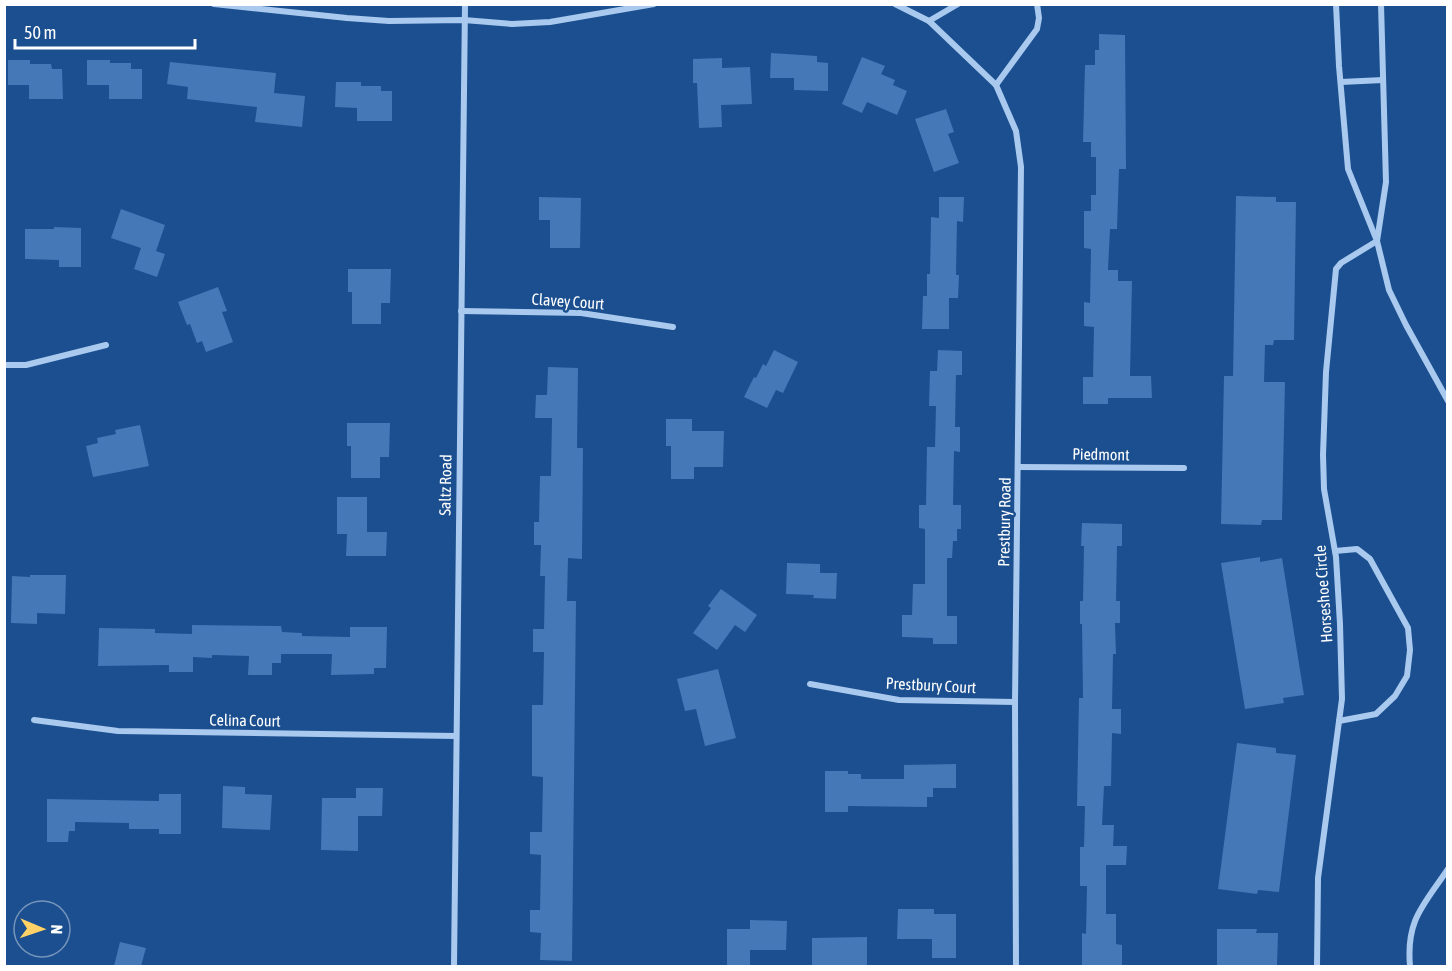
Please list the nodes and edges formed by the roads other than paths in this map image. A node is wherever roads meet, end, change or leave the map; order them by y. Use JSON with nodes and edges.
{"nodes":[{"id":1,"x":214,"y":4,"type":"edge"},
{"id":2,"x":465,"y":4,"type":"edge"},
{"id":3,"x":654,"y":4,"type":"edge"},
{"id":4,"x":895,"y":4,"type":"edge"},
{"id":5,"x":958,"y":4,"type":"edge"},
{"id":6,"x":1037,"y":4,"type":"edge"},
{"id":7,"x":1336,"y":4,"type":"edge"},
{"id":8,"x":1381,"y":4,"type":"edge"},
{"id":9,"x":464,"y":20,"type":"junction"},
{"id":10,"x":929,"y":21,"type":"junction"},
{"id":11,"x":1383,"y":81,"type":"junction"},
{"id":12,"x":1341,"y":82,"type":"junction"},
{"id":13,"x":996,"y":85,"type":"junction"},
{"id":14,"x":1377,"y":242,"type":"junction"},
{"id":15,"x":461,"y":311,"type":"junction"},
{"id":16,"x":673,"y":327,"type":"dead end"},
{"id":17,"x":106,"y":345,"type":"dead end"},
{"id":18,"x":4,"y":365,"type":"edge"},
{"id":19,"x":1448,"y":401,"type":"edge"},
{"id":20,"x":1018,"y":467,"type":"junction"},
{"id":21,"x":1184,"y":468,"type":"dead end"},
{"id":22,"x":1335,"y":551,"type":"junction"},
{"id":23,"x":810,"y":684,"type":"dead end"},
{"id":24,"x":1015,"y":702,"type":"junction"},
{"id":25,"x":34,"y":720,"type":"dead end"},
{"id":26,"x":1339,"y":721,"type":"junction"},
{"id":27,"x":456,"y":736,"type":"junction"},
{"id":28,"x":1448,"y":869,"type":"edge"},
{"id":29,"x":1016,"y":965,"type":"edge"},
{"id":30,"x":454,"y":966,"type":"edge"},
{"id":31,"x":1317,"y":966,"type":"edge"},
{"id":32,"x":1410,"y":966,"type":"edge"}],
"edges":[{"from":1,"to":9,"type":"street"},
{"from":2,"to":9,"type":"street","name":"Saltz Road"},
{"from":3,"to":9,"type":"street"},
{"from":4,"to":10,"type":"street","name":"Prestbury Road"},
{"from":5,"to":10,"type":"street"},
{"from":6,"to":13,"type":"street"},
{"from":7,"to":12,"type":"street"},
{"from":8,"to":11,"type":"street"},
{"from":9,"to":15,"type":"street","name":"Saltz Road"},
{"from":10,"to":13,"type":"street","name":"Prestbury Road"},
{"from":11,"to":12,"type":"street"},
{"from":11,"to":14,"type":"street"},
{"from":12,"to":14,"type":"street"},
{"from":13,"to":20,"type":"street","name":"Prestbury Road"},
{"from":14,"to":19,"type":"street"},
{"from":14,"to":22,"type":"street","name":"Horseshoe Circle"},
{"from":15,"to":16,"type":"street","name":"Clavey Court"},
{"from":15,"to":27,"type":"street","name":"Saltz Road"},
{"from":17,"to":18,"type":"street"},
{"from":20,"to":21,"type":"street","name":"Piedmont"},
{"from":20,"to":24,"type":"street","name":"Prestbury Road"},
{"from":22,"to":26,"type":"street","name":"Horseshoe Circle"},
{"from":22,"to":26,"type":"street"},
{"from":23,"to":24,"type":"street","name":"Prestbury Court"},
{"from":24,"to":29,"type":"street","name":"Prestbury Road"},
{"from":25,"to":27,"type":"street","name":"Celina Court"},
{"from":26,"to":31,"type":"street","name":"Horseshoe Circle"},
{"from":27,"to":30,"type":"street","name":"Saltz Road"},
{"from":28,"to":32,"type":"street"}]}
